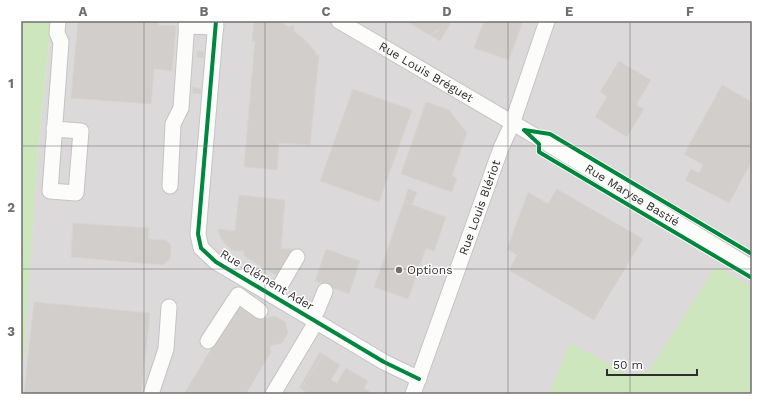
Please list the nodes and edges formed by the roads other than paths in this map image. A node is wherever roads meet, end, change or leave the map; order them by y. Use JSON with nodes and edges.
{"nodes":[{"id":1,"x":58,"y":21,"type":"edge"},
{"id":2,"x":338,"y":21,"type":"edge"},
{"id":3,"x":547,"y":21,"type":"edge"},
{"id":4,"x":186,"y":23,"type":"edge"},
{"id":5,"x":216,"y":24,"type":"edge"},
{"id":6,"x":512,"y":124,"type":"junction"},
{"id":7,"x":54,"y":129,"type":"dead end"},
{"id":8,"x":170,"y":186,"type":"dead end"},
{"id":9,"x":297,"y":257,"type":"dead end"},
{"id":10,"x":752,"y":268,"type":"edge"},
{"id":11,"x":258,"y":287,"type":"junction"},
{"id":12,"x":325,"y":291,"type":"dead end"},
{"id":13,"x":274,"y":296,"type":"junction"},
{"id":14,"x":169,"y":307,"type":"dead end"},
{"id":15,"x":313,"y":320,"type":"junction"},
{"id":16,"x":208,"y":341,"type":"dead end"},
{"id":17,"x":419,"y":379,"type":"junction"},
{"id":18,"x":151,"y":394,"type":"edge"},
{"id":19,"x":273,"y":394,"type":"edge"},
{"id":20,"x":413,"y":394,"type":"edge"}],
"edges":[{"from":1,"to":7,"type":"street"},
{"from":2,"to":6,"type":"street","name":"Rue Louis Bréguet"},
{"from":3,"to":6,"type":"street","name":"Rue Louis Blériot"},
{"from":4,"to":5,"type":"street"},
{"from":4,"to":8,"type":"street"},
{"from":5,"to":11,"type":"street","name":"Rue Clément Ader"},
{"from":6,"to":10,"type":"street","name":"Rue Maryse Bastié"},
{"from":6,"to":17,"type":"street","name":"Rue Louis Blériot"},
{"from":9,"to":13,"type":"street"},
{"from":11,"to":13,"type":"street","name":"Rue Clément Ader"},
{"from":11,"to":16,"type":"street"},
{"from":12,"to":15,"type":"street"},
{"from":13,"to":15,"type":"street","name":"Rue Clément Ader"},
{"from":14,"to":18,"type":"street"},
{"from":15,"to":17,"type":"street","name":"Rue Clément Ader"},
{"from":15,"to":19,"type":"street"},
{"from":17,"to":20,"type":"street","name":"Rue Louis Blériot"}]}
